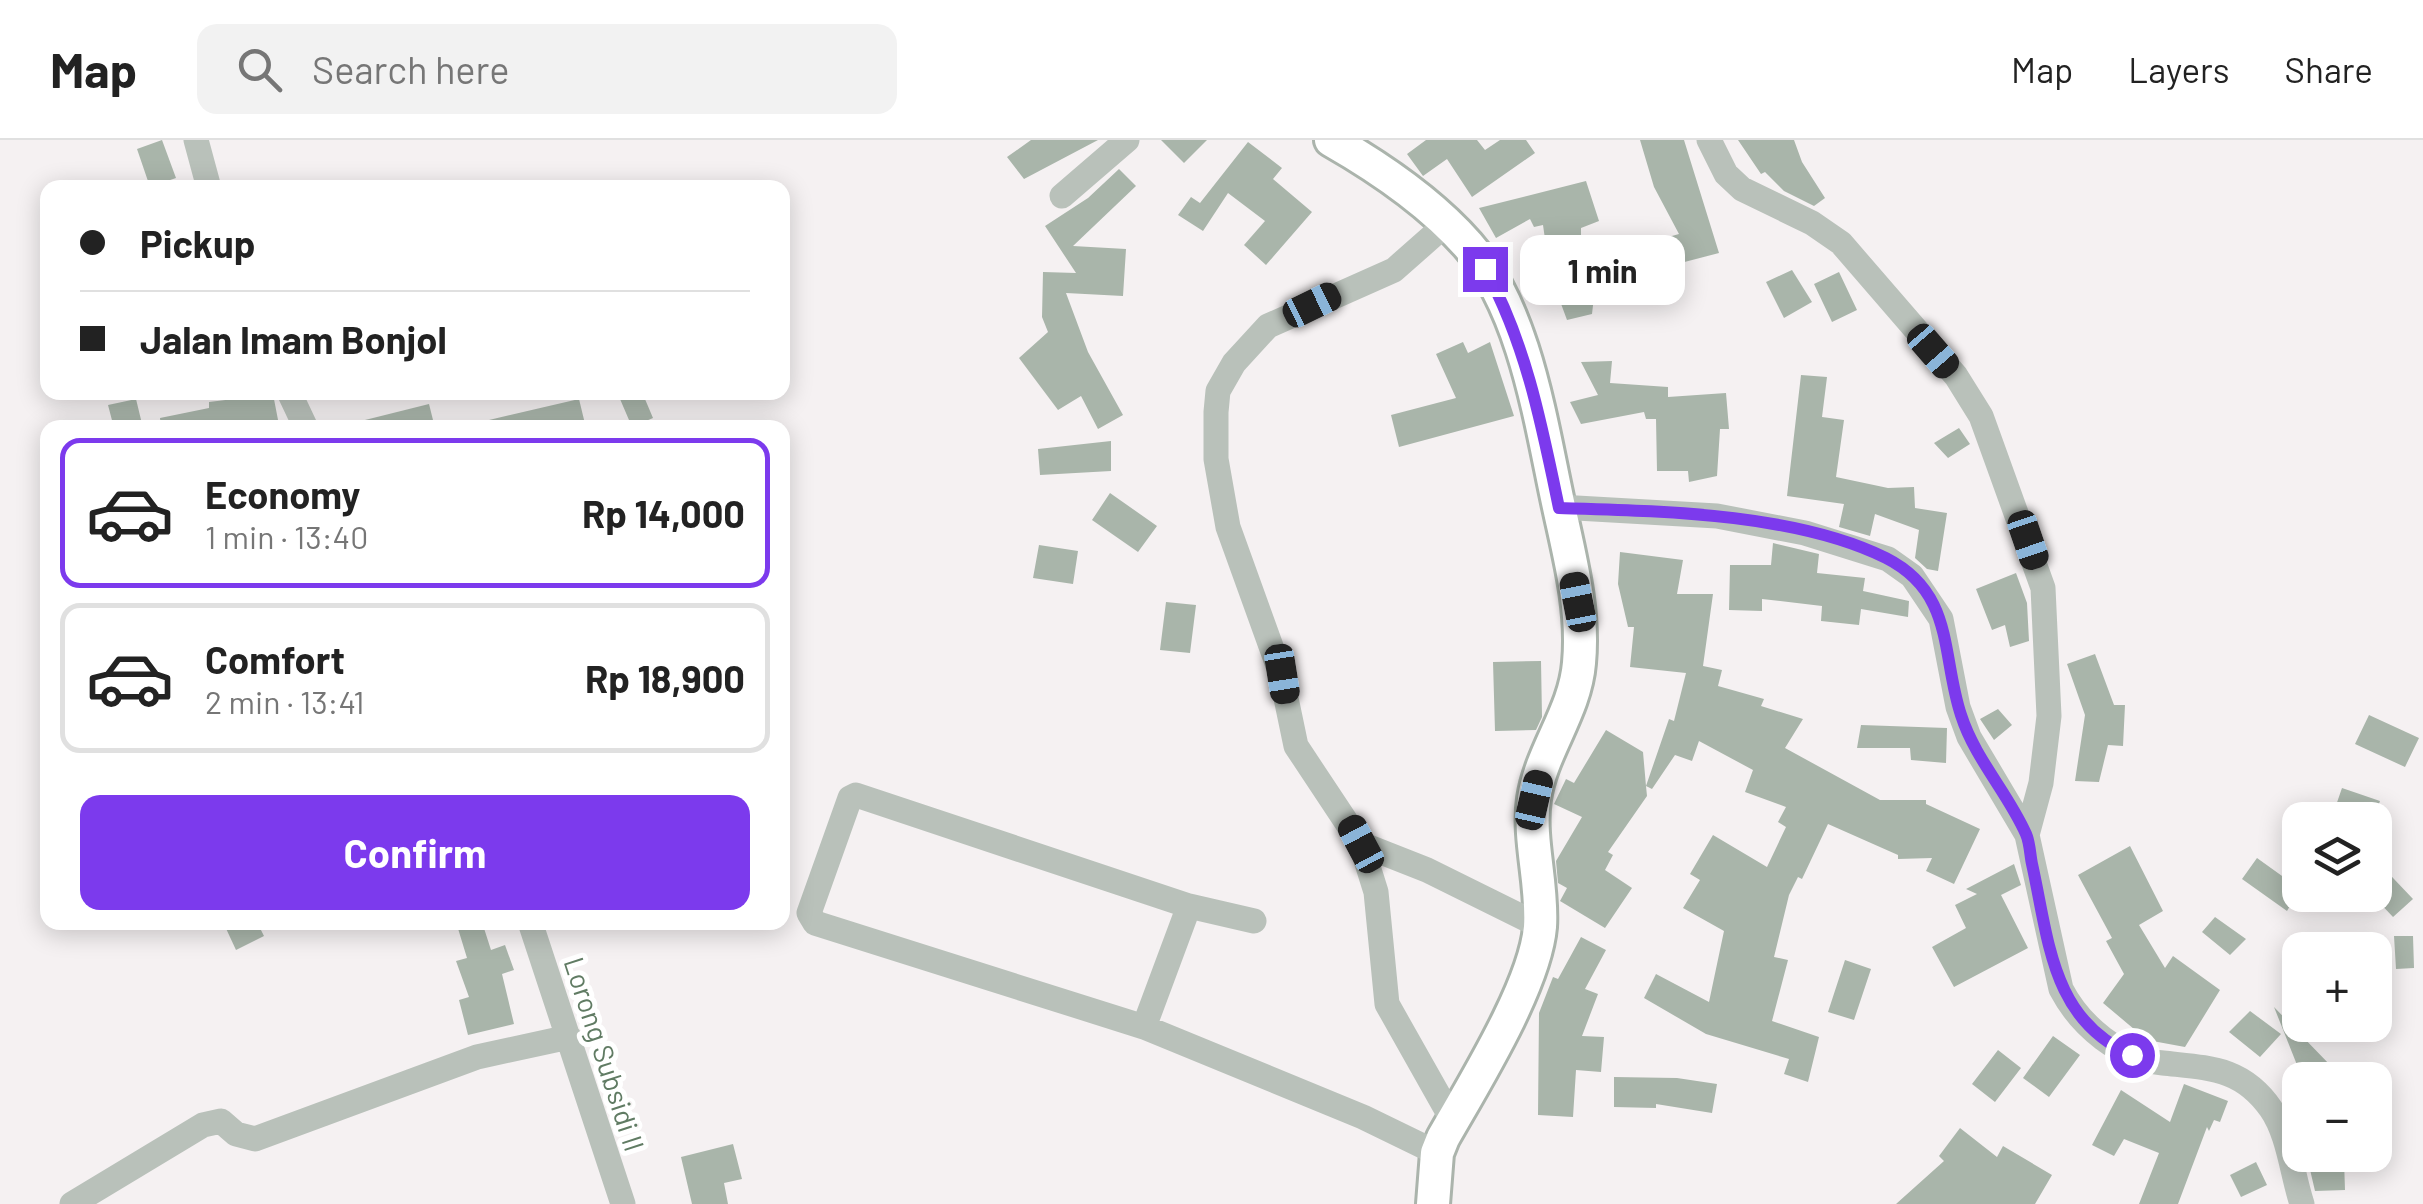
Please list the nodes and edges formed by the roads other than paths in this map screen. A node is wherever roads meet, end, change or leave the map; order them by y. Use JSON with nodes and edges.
{"nodes":[{"id":1,"x":196,"y":140,"type":"edge"},
{"id":2,"x":1128,"y":140,"type":"edge"},
{"id":3,"x":1709,"y":140,"type":"edge"},
{"id":4,"x":1339,"y":142,"type":"edge"},
{"id":5,"x":207,"y":180,"type":"edge"},
{"id":6,"x":1062,"y":196,"type":"dead end"},
{"id":7,"x":1446,"y":224,"type":"junction"},
{"id":8,"x":1559,"y":508,"type":"junction"},
{"id":9,"x":2027,"y":835,"type":"junction"},
{"id":10,"x":1361,"y":844,"type":"junction"},
{"id":11,"x":1189,"y":906,"type":"junction"},
{"id":12,"x":1254,"y":921,"type":"dead end"},
{"id":13,"x":1540,"y":926,"type":"junction"},
{"id":14,"x":533,"y":930,"type":"edge"},
{"id":15,"x":1144,"y":1027,"type":"junction"},
{"id":16,"x":569,"y":1037,"type":"junction"},
{"id":17,"x":1453,"y":1121,"type":"junction"},
{"id":18,"x":1438,"y":1153,"type":"junction"},
{"id":19,"x":72,"y":1204,"type":"edge"},
{"id":20,"x":623,"y":1204,"type":"edge"},
{"id":21,"x":1433,"y":1204,"type":"edge"},
{"id":22,"x":2302,"y":1204,"type":"edge"}],
"edges":[{"from":1,"to":5,"type":"street"},
{"from":2,"to":6,"type":"street"},
{"from":3,"to":9,"type":"street"},
{"from":4,"to":7,"type":"main road"},
{"from":7,"to":8,"type":"main road"},
{"from":7,"to":10,"type":"street"},
{"from":8,"to":9,"type":"street"},
{"from":8,"to":13,"type":"main road"},
{"from":9,"to":22,"type":"street"},
{"from":10,"to":13,"type":"street"},
{"from":10,"to":17,"type":"street"},
{"from":11,"to":12,"type":"street"},
{"from":11,"to":15,"type":"street"},
{"from":11,"to":15,"type":"street"},
{"from":13,"to":17,"type":"main road"},
{"from":14,"to":16,"type":"street","name":"Lorong Subsidi II"},
{"from":15,"to":18,"type":"street"},
{"from":16,"to":19,"type":"street"},
{"from":16,"to":20,"type":"street","name":"Lorong Subsidi II"},
{"from":17,"to":18,"type":"main road"},
{"from":18,"to":21,"type":"main road"}]}
